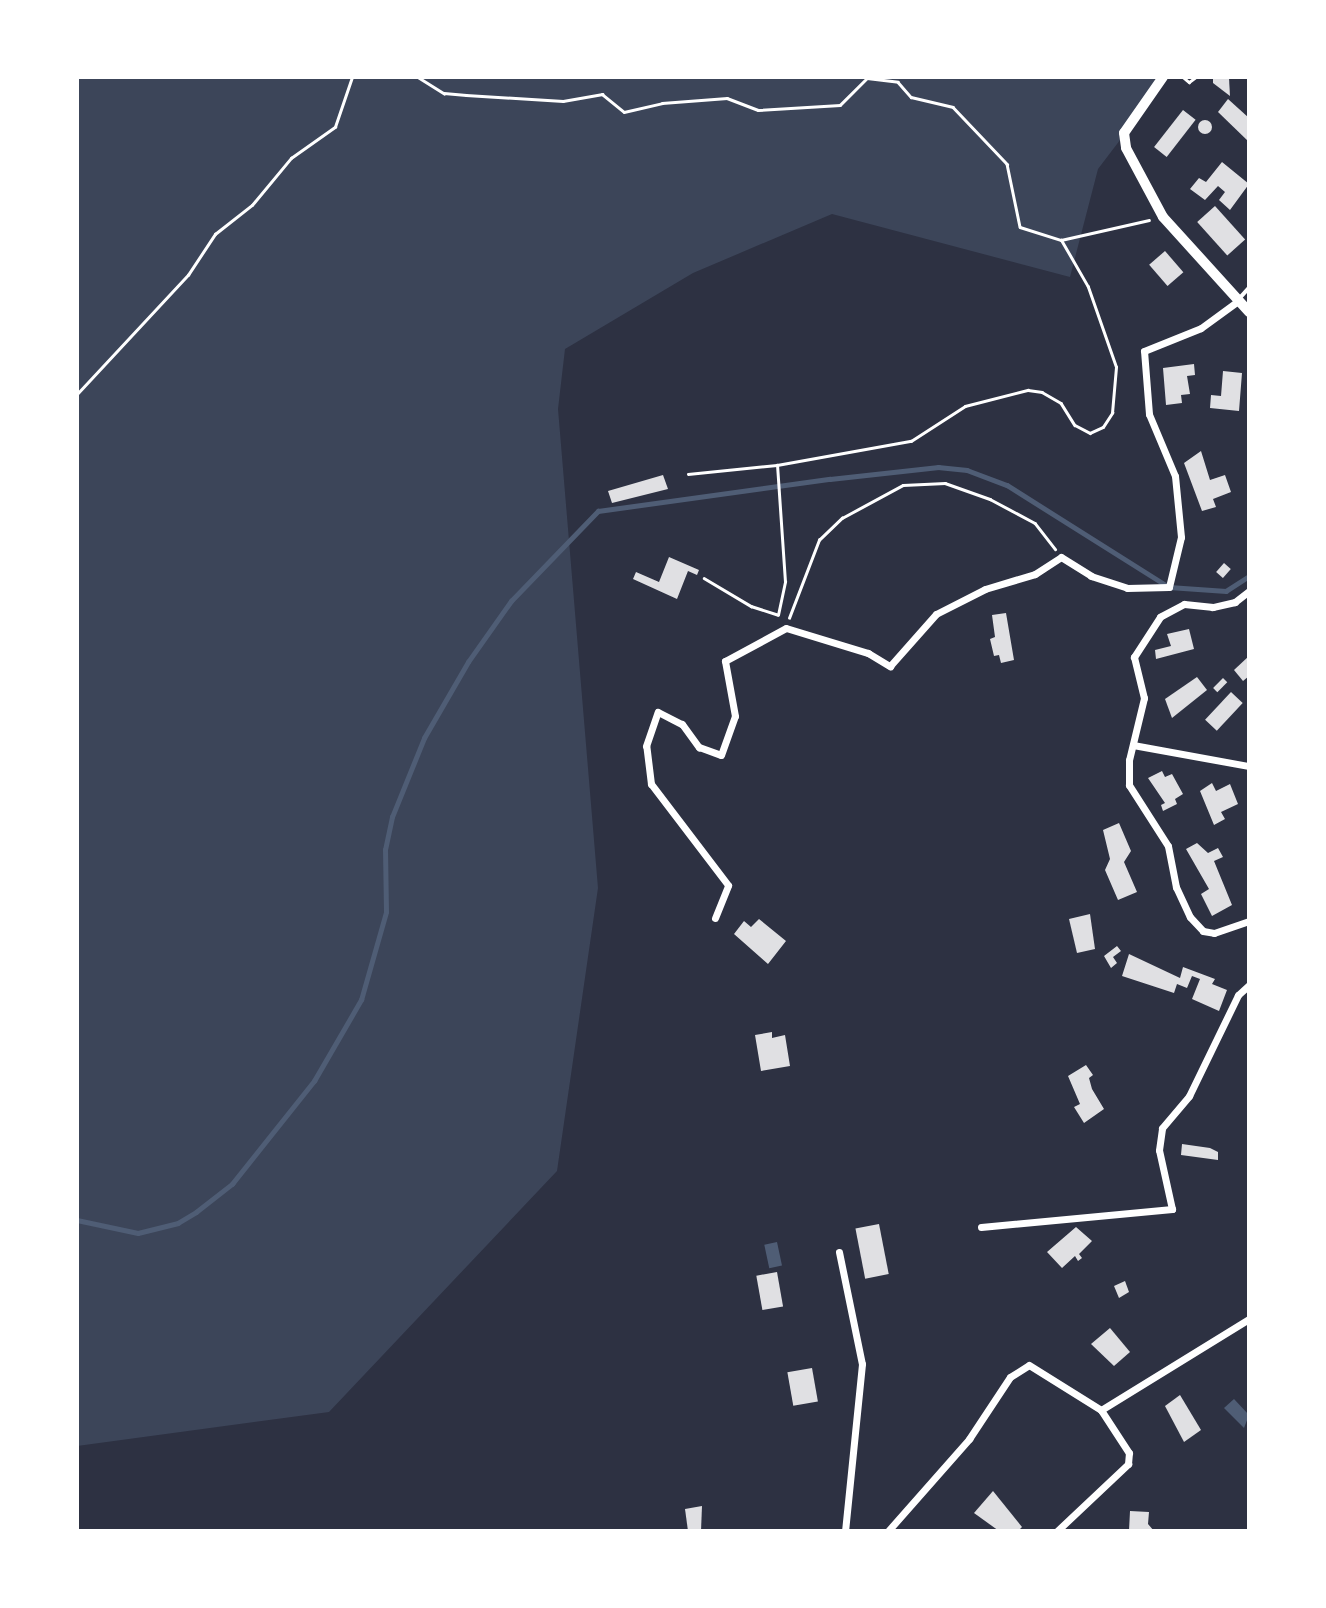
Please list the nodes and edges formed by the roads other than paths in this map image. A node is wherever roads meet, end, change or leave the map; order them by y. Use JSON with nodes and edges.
{"nodes":[{"id":1,"x":1163,"y":77,"type":"edge"},
{"id":2,"x":1249,"y":288,"type":"edge"},
{"id":3,"x":1238,"y":301,"type":"junction"},
{"id":4,"x":1249,"y":312,"type":"edge"},
{"id":5,"x":1249,"y":592,"type":"edge"},
{"id":6,"x":1133,"y":745,"type":"junction"},
{"id":7,"x":1249,"y":766,"type":"edge"},
{"id":8,"x":715,"y":918,"type":"dead end"},
{"id":9,"x":1249,"y":921,"type":"edge"},
{"id":10,"x":1249,"y":985,"type":"edge"},
{"id":11,"x":981,"y":1227,"type":"dead end"},
{"id":12,"x":839,"y":1252,"type":"dead end"},
{"id":13,"x":1249,"y":1319,"type":"edge"},
{"id":14,"x":1101,"y":1410,"type":"junction"},
{"id":15,"x":845,"y":1531,"type":"edge"},
{"id":16,"x":888,"y":1531,"type":"edge"},
{"id":17,"x":1058,"y":1531,"type":"edge"}],
"edges":[{"from":1,"to":3,"type":"street"},
{"from":2,"to":3,"type":"lane"},
{"from":3,"to":4,"type":"street"},
{"from":3,"to":8,"type":"street"},
{"from":5,"to":6,"type":"street"},
{"from":6,"to":7,"type":"street"},
{"from":6,"to":9,"type":"street"},
{"from":10,"to":11,"type":"street"},
{"from":12,"to":15,"type":"street"},
{"from":13,"to":14,"type":"street"},
{"from":14,"to":16,"type":"street"},
{"from":14,"to":17,"type":"street"}]}
